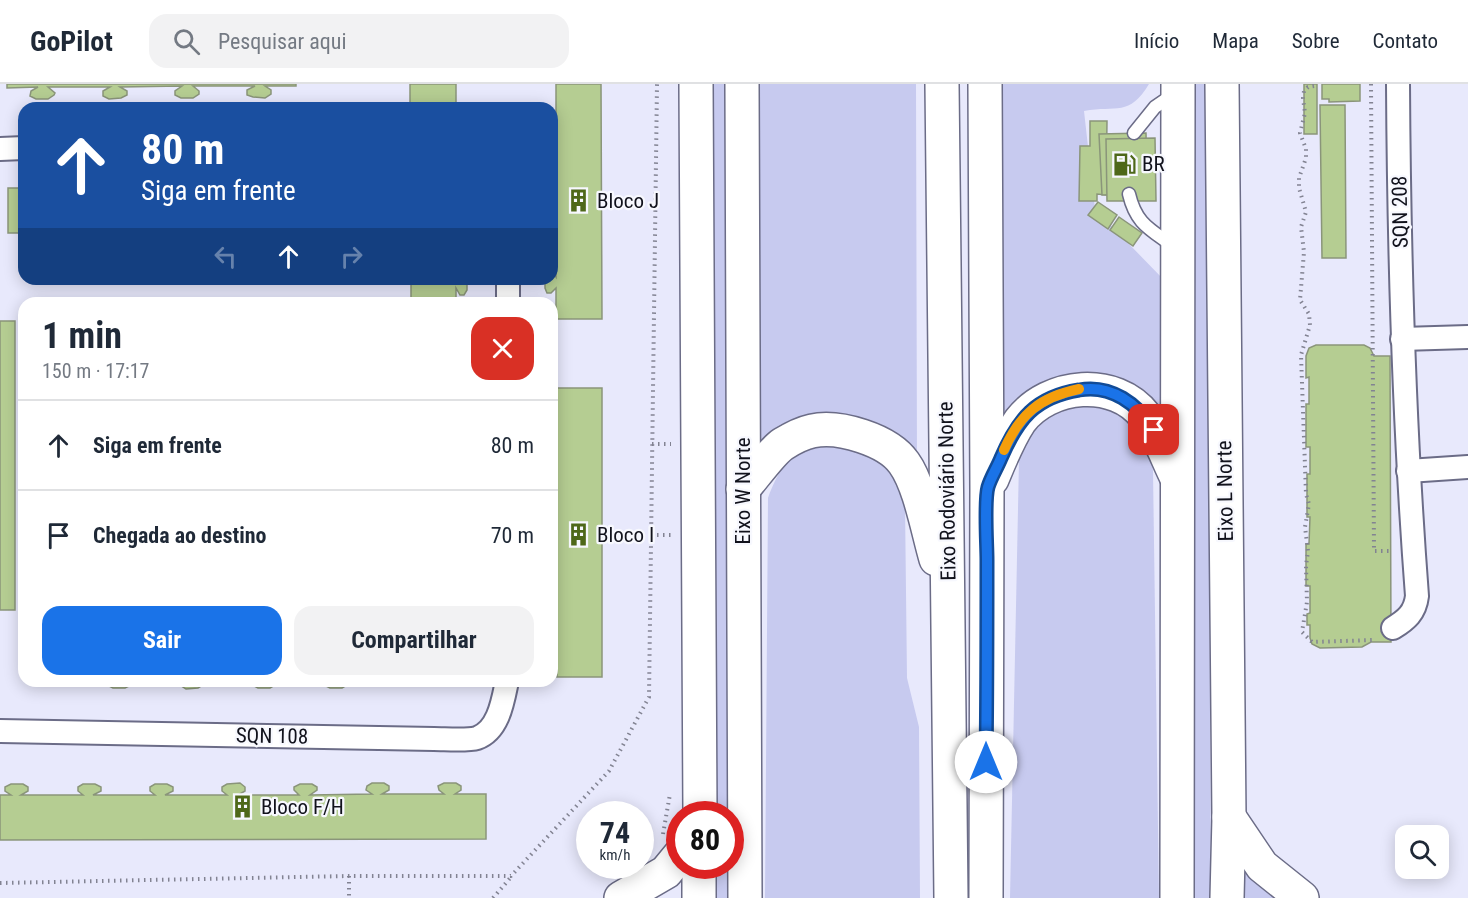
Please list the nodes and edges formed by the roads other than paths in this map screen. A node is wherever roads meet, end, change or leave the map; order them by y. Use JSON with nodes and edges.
{"nodes":[{"id":1,"x":696,"y":84,"type":"edge"},
{"id":2,"x":742,"y":84,"type":"edge"},
{"id":3,"x":942,"y":84,"type":"edge"},
{"id":4,"x":985,"y":84,"type":"edge"},
{"id":5,"x":1222,"y":84,"type":"edge"},
{"id":6,"x":1398,"y":84,"type":"edge"},
{"id":7,"x":1178,"y":88,"type":"edge"},
{"id":8,"x":1134,"y":133,"type":"dead end"},
{"id":9,"x":18,"y":148,"type":"edge"},
{"id":10,"x":0,"y":149,"type":"edge"},
{"id":11,"x":1129,"y":194,"type":"dead end"},
{"id":12,"x":1178,"y":249,"type":"junction"},
{"id":13,"x":1468,"y":337,"type":"edge"},
{"id":14,"x":1402,"y":339,"type":"junction"},
{"id":15,"x":1468,"y":467,"type":"edge"},
{"id":16,"x":1408,"y":471,"type":"junction"},
{"id":17,"x":1177,"y":478,"type":"junction"},
{"id":18,"x":743,"y":489,"type":"junction"},
{"id":19,"x":987,"y":489,"type":"junction"},
{"id":20,"x":948,"y":601,"type":"junction"},
{"id":21,"x":1393,"y":628,"type":"road end"},
{"id":22,"x":506,"y":687,"type":"edge"},
{"id":23,"x":0,"y":731,"type":"edge"},
{"id":24,"x":699,"y":801,"type":"edge"},
{"id":25,"x":1228,"y":817,"type":"junction"},
{"id":26,"x":666,"y":872,"type":"edge"},
{"id":27,"x":699,"y":879,"type":"edge"},
{"id":28,"x":621,"y":898,"type":"edge"},
{"id":29,"x":699,"y":898,"type":"edge"},
{"id":30,"x":745,"y":898,"type":"edge"},
{"id":31,"x":951,"y":898,"type":"edge"},
{"id":32,"x":986,"y":898,"type":"edge"},
{"id":33,"x":1177,"y":898,"type":"edge"},
{"id":34,"x":1227,"y":898,"type":"edge"},
{"id":35,"x":1302,"y":898,"type":"edge"}],
"edges":[{"from":1,"to":24,"type":"main road"},
{"from":2,"to":18,"type":"main road","name":"Eixo W Norte"},
{"from":3,"to":20,"type":"main road","name":"Eixo Rodoviário Norte"},
{"from":4,"to":19,"type":"main road","name":"Eixo Rodoviário Norte"},
{"from":5,"to":25,"type":"main road","name":"Eixo L Norte"},
{"from":6,"to":14,"type":"street","name":"SQN 208"},
{"from":7,"to":8,"type":"lane"},
{"from":7,"to":12,"type":"main road"},
{"from":9,"to":10,"type":"street"},
{"from":11,"to":12,"type":"lane"},
{"from":12,"to":17,"type":"main road"},
{"from":13,"to":14,"type":"street"},
{"from":14,"to":16,"type":"street","name":"SQN 208"},
{"from":15,"to":16,"type":"street"},
{"from":16,"to":21,"type":"street","name":"SQN 208"},
{"from":17,"to":19,"type":"main road"},
{"from":17,"to":33,"type":"main road"},
{"from":18,"to":20,"type":"main road"},
{"from":18,"to":30,"type":"main road","name":"Eixo W Norte"},
{"from":19,"to":32,"type":"main road","name":"Eixo Rodoviário Norte"},
{"from":20,"to":31,"type":"main road","name":"Eixo Rodoviário Norte"},
{"from":22,"to":23,"type":"street","name":"SQN 108"},
{"from":25,"to":34,"type":"main road","name":"Eixo L Norte"},
{"from":25,"to":35,"type":"main road"},
{"from":26,"to":28,"type":"main road"},
{"from":27,"to":29,"type":"main road"}]}
